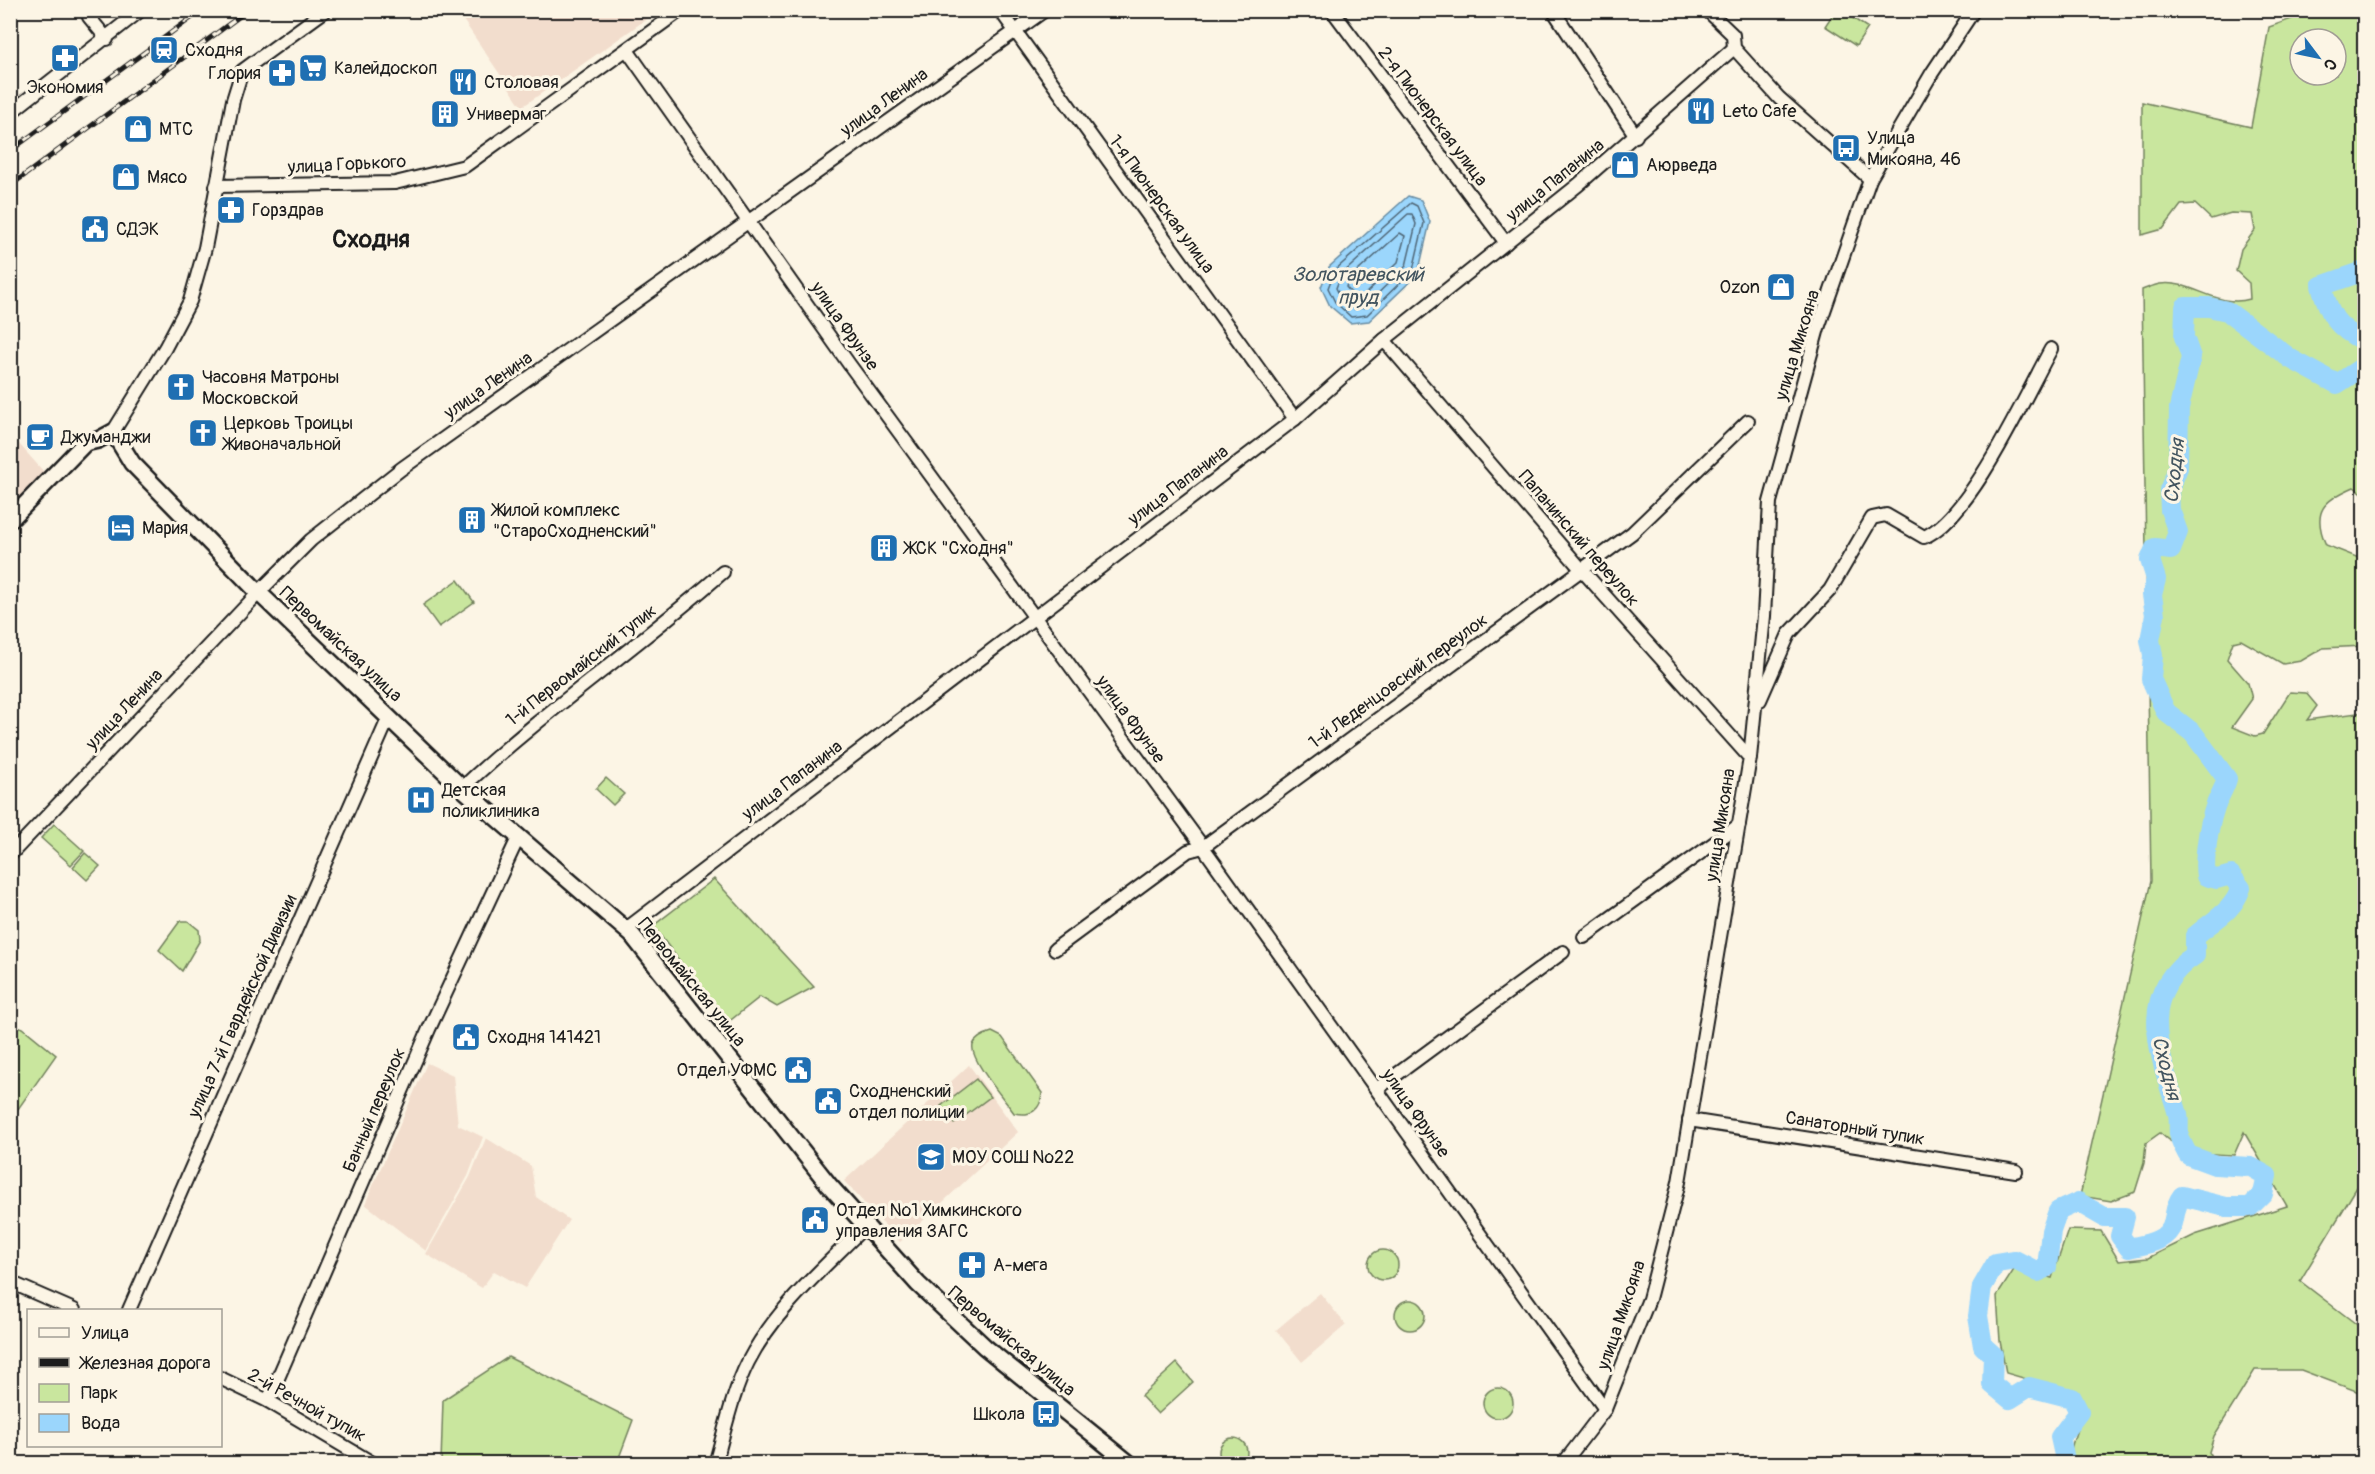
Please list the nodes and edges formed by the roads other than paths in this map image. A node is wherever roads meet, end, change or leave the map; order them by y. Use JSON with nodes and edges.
{"nodes":[{"id":1,"x":88,"y":10,"type":"edge"},
{"id":2,"x":141,"y":10,"type":"edge"},
{"id":3,"x":326,"y":10,"type":"edge"},
{"id":4,"x":681,"y":10,"type":"edge"},
{"id":5,"x":1000,"y":10,"type":"edge"},
{"id":6,"x":1045,"y":10,"type":"edge"},
{"id":7,"x":1332,"y":10,"type":"edge"},
{"id":8,"x":1553,"y":10,"type":"edge"},
{"id":9,"x":1707,"y":10,"type":"edge"},
{"id":10,"x":1974,"y":10,"type":"edge"},
{"id":11,"x":1015,"y":31,"type":"junction"},
{"id":12,"x":107,"y":39,"type":"junction"},
{"id":13,"x":1734,"y":48,"type":"junction"},
{"id":14,"x":627,"y":50,"type":"junction"},
{"id":15,"x":10,"y":113,"type":"edge"},
{"id":16,"x":1636,"y":136,"type":"junction"},
{"id":17,"x":1870,"y":179,"type":"junction"},
{"id":18,"x":216,"y":186,"type":"junction"},
{"id":19,"x":749,"y":221,"type":"junction"},
{"id":20,"x":1506,"y":243,"type":"junction"},
{"id":21,"x":1384,"y":340,"type":"junction"},
{"id":22,"x":2051,"y":349,"type":"dead end"},
{"id":23,"x":1295,"y":419,"type":"junction"},
{"id":24,"x":1748,"y":421,"type":"dead end"},
{"id":25,"x":113,"y":432,"type":"junction"},
{"id":26,"x":10,"y":520,"type":"edge"},
{"id":27,"x":1581,"y":569,"type":"junction"},
{"id":28,"x":723,"y":572,"type":"dead end"},
{"id":29,"x":258,"y":592,"type":"junction"},
{"id":30,"x":1036,"y":618,"type":"junction"},
{"id":31,"x":1756,"y":709,"type":"junction"},
{"id":32,"x":389,"y":717,"type":"junction"},
{"id":33,"x":1750,"y":758,"type":"junction"},
{"id":34,"x":462,"y":788,"type":"junction"},
{"id":35,"x":1739,"y":825,"type":"junction"},
{"id":36,"x":519,"y":836,"type":"junction"},
{"id":37,"x":1203,"y":848,"type":"junction"},
{"id":38,"x":10,"y":855,"type":"edge"},
{"id":39,"x":626,"y":928,"type":"junction"},
{"id":40,"x":1584,"y":937,"type":"dead end"},
{"id":41,"x":1055,"y":949,"type":"dead end"},
{"id":42,"x":1563,"y":952,"type":"dead end"},
{"id":43,"x":1377,"y":1089,"type":"junction"},
{"id":44,"x":1689,"y":1120,"type":"junction"},
{"id":45,"x":2016,"y":1171,"type":"dead end"},
{"id":46,"x":865,"y":1226,"type":"junction"},
{"id":47,"x":10,"y":1282,"type":"edge"},
{"id":48,"x":70,"y":1309,"type":"edge"},
{"id":49,"x":130,"y":1309,"type":"edge"},
{"id":50,"x":222,"y":1379,"type":"edge"},
{"id":51,"x":268,"y":1401,"type":"junction"},
{"id":52,"x":1605,"y":1409,"type":"junction"},
{"id":53,"x":374,"y":1464,"type":"edge"},
{"id":54,"x":715,"y":1464,"type":"edge"},
{"id":55,"x":1130,"y":1464,"type":"edge"},
{"id":56,"x":1563,"y":1464,"type":"edge"}],
"edges":[{"from":1,"to":12,"type":"street"},
{"from":2,"to":12,"type":"street"},
{"from":3,"to":18,"type":"street"},
{"from":4,"to":14,"type":"street","name":"улица Горького"},
{"from":5,"to":11,"type":"street","name":"1-я Пионерская улица"},
{"from":6,"to":11,"type":"street","name":"улица Ленина"},
{"from":7,"to":20,"type":"street","name":"2-я Пионерская улица"},
{"from":8,"to":16,"type":"street"},
{"from":9,"to":13,"type":"street"},
{"from":10,"to":17,"type":"street","name":"улица Микояна"},
{"from":11,"to":19,"type":"street","name":"улица Ленина"},
{"from":11,"to":23,"type":"street","name":"1-я Пионерская улица"},
{"from":12,"to":15,"type":"street"},
{"from":13,"to":16,"type":"street","name":"улица Папанина"},
{"from":13,"to":17,"type":"street"},
{"from":14,"to":18,"type":"street","name":"улица Горького"},
{"from":14,"to":19,"type":"street","name":"улица Фрунзе"},
{"from":16,"to":20,"type":"street","name":"улица Папанина"},
{"from":17,"to":31,"type":"street","name":"улица Микояна"},
{"from":18,"to":25,"type":"street"},
{"from":19,"to":29,"type":"street","name":"улица Ленина"},
{"from":19,"to":30,"type":"street","name":"улица Фрунзе"},
{"from":20,"to":21,"type":"street","name":"улица Папанина"},
{"from":21,"to":23,"type":"street","name":"улица Папанина"},
{"from":21,"to":27,"type":"street","name":"Папанинский переулок"},
{"from":22,"to":31,"type":"street"},
{"from":23,"to":30,"type":"street","name":"улица Папанина"},
{"from":24,"to":27,"type":"street","name":"1-й Леденцовский переулок"},
{"from":25,"to":26,"type":"main road"},
{"from":25,"to":29,"type":"main road","name":"Первомайская улица"},
{"from":27,"to":33,"type":"street","name":"Папанинский переулок"},
{"from":27,"to":37,"type":"street","name":"1-й Леденцовский переулок"},
{"from":28,"to":34,"type":"street","name":"1-й Первомайский тупик"},
{"from":29,"to":32,"type":"main road","name":"Первомайская улица"},
{"from":29,"to":38,"type":"street","name":"улица Ленина"},
{"from":30,"to":37,"type":"street","name":"улица Фрунзе"},
{"from":30,"to":39,"type":"street","name":"улица Папанина"},
{"from":31,"to":33,"type":"street","name":"улица Микояна"},
{"from":32,"to":34,"type":"main road","name":"Первомайская улица"},
{"from":32,"to":49,"type":"street","name":"улица 7-й Гвардейской Дивизии"},
{"from":33,"to":35,"type":"street","name":"улица Микояна"},
{"from":34,"to":36,"type":"main road","name":"Первомайская улица"},
{"from":35,"to":40,"type":"street"},
{"from":35,"to":44,"type":"street","name":"улица Микояна"},
{"from":36,"to":39,"type":"main road","name":"Первомайская улица"},
{"from":36,"to":51,"type":"street","name":"Банный переулок"},
{"from":37,"to":41,"type":"street","name":"1-й Леденцовский переулок"},
{"from":37,"to":43,"type":"street","name":"улица Фрунзе"},
{"from":39,"to":46,"type":"main road","name":"Первомайская улица"},
{"from":42,"to":43,"type":"street"},
{"from":43,"to":52,"type":"street","name":"улица Фрунзе"},
{"from":44,"to":45,"type":"street","name":"Санаторный тупик"},
{"from":44,"to":52,"type":"street","name":"улица Микояна"},
{"from":46,"to":54,"type":"street"},
{"from":46,"to":55,"type":"main road","name":"Первомайская улица"},
{"from":47,"to":48,"type":"street"},
{"from":50,"to":51,"type":"street","name":"2-й Речной тупик"},
{"from":51,"to":53,"type":"street","name":"2-й Речной тупик"},
{"from":52,"to":56,"type":"street","name":"улица Микояна"}]}
